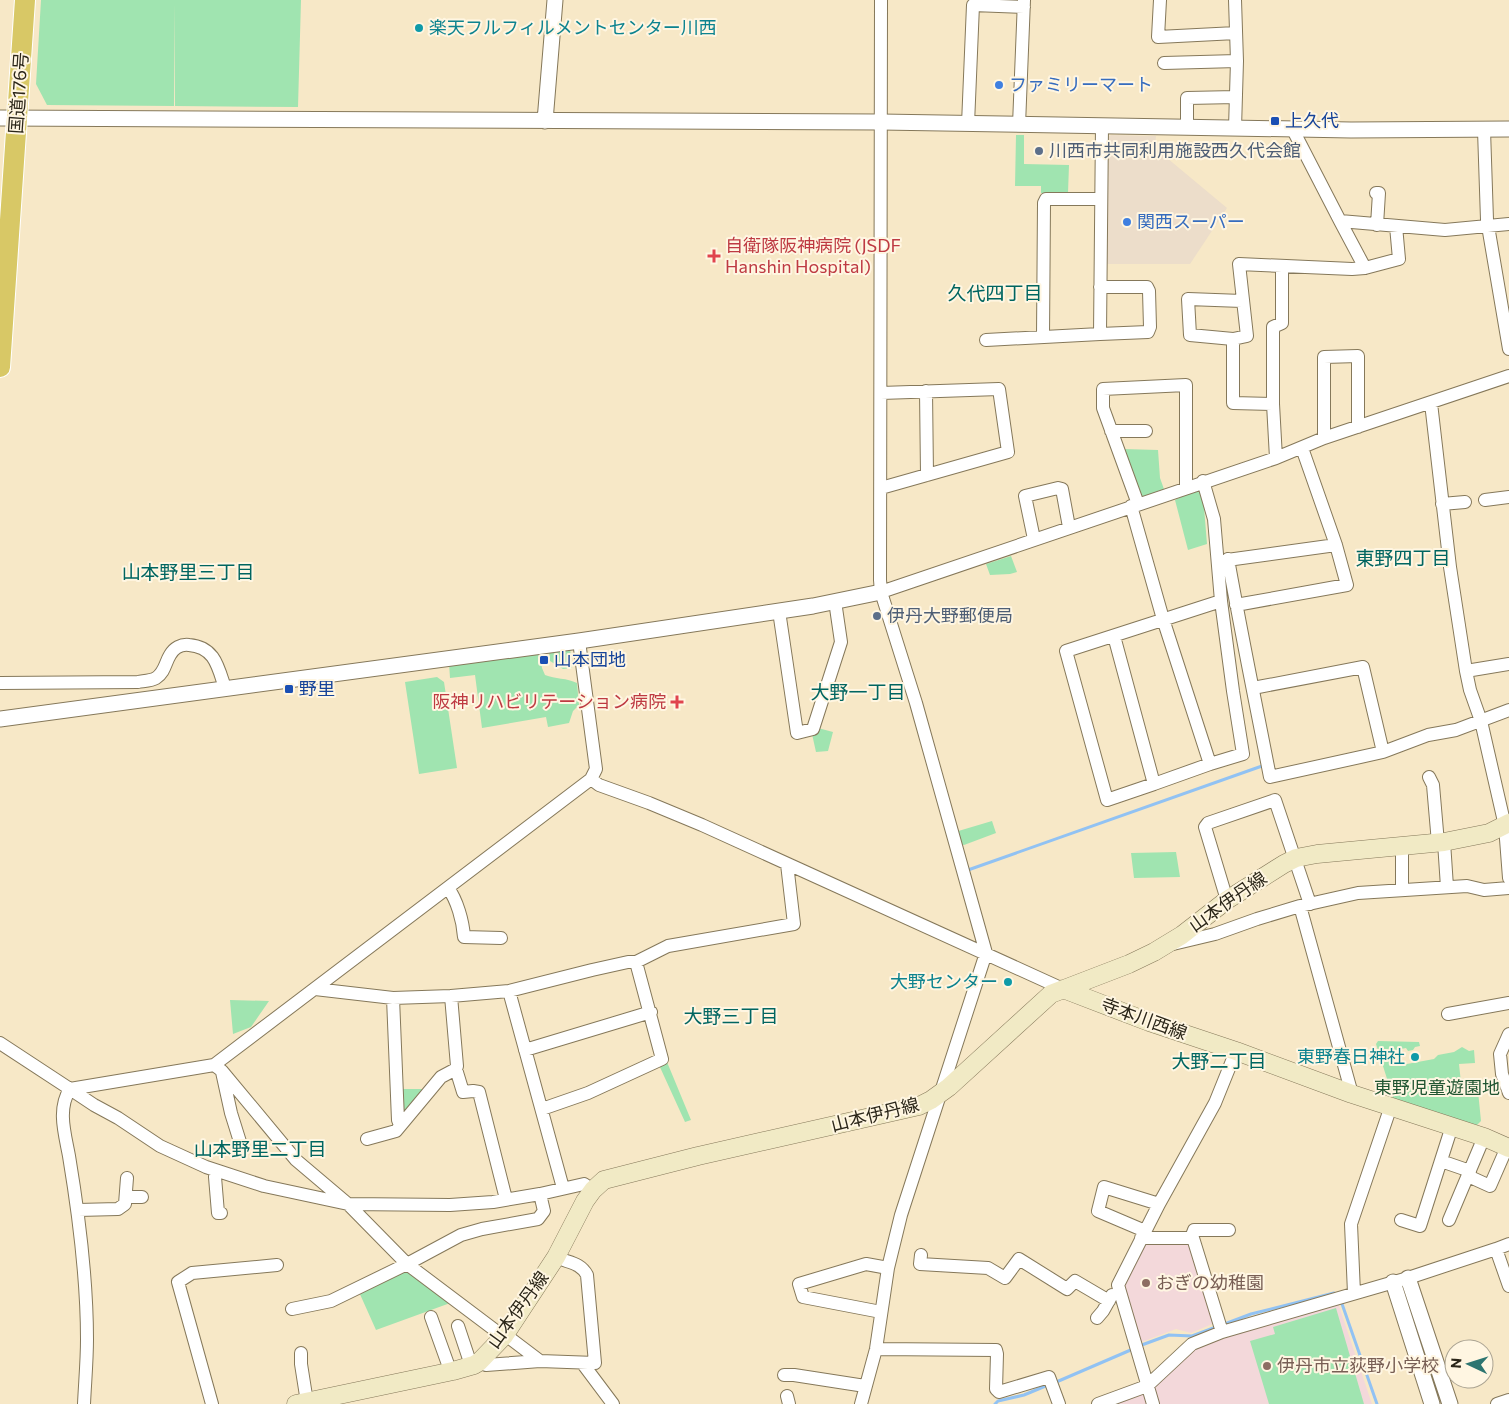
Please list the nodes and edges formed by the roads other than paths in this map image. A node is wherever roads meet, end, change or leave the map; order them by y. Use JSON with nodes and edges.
{"nodes":[{"id":1,"x":25,"y":0,"type":"edge"},
{"id":2,"x":555,"y":0,"type":"edge"},
{"id":3,"x":881,"y":0,"type":"edge"},
{"id":4,"x":1160,"y":0,"type":"edge"},
{"id":5,"x":1235,"y":0,"type":"edge"},
{"id":6,"x":1024,"y":3,"type":"edge"},
{"id":7,"x":1236,"y":33,"type":"junction"},
{"id":8,"x":1237,"y":61,"type":"junction"},
{"id":9,"x":1164,"y":63,"type":"dead end"},
{"id":10,"x":1236,"y":97,"type":"junction"},
{"id":11,"x":8,"y":118,"type":"edge"},
{"id":12,"x":545,"y":120,"type":"junction"},
{"id":13,"x":881,"y":122,"type":"junction"},
{"id":14,"x":968,"y":124,"type":"junction"},
{"id":15,"x":1019,"y":125,"type":"junction"},
{"id":16,"x":1102,"y":126,"type":"junction"},
{"id":17,"x":1188,"y":127,"type":"junction"},
{"id":18,"x":1235,"y":128,"type":"junction"},
{"id":19,"x":1292,"y":128,"type":"junction"},
{"id":20,"x":1484,"y":130,"type":"junction"},
{"id":21,"x":1509,"y":130,"type":"edge"},
{"id":22,"x":1378,"y":193,"type":"dead end"},
{"id":23,"x":1101,"y":199,"type":"junction"},
{"id":24,"x":1340,"y":221,"type":"junction"},
{"id":25,"x":1509,"y":224,"type":"edge"},
{"id":26,"x":1377,"y":225,"type":"junction"},
{"id":27,"x":1488,"y":225,"type":"junction"},
{"id":28,"x":1396,"y":226,"type":"junction"},
{"id":29,"x":1282,"y":266,"type":"junction"},
{"id":30,"x":1365,"y":268,"type":"junction"},
{"id":31,"x":1100,"y":287,"type":"junction"},
{"id":32,"x":1242,"y":300,"type":"junction"},
{"id":33,"x":1100,"y":334,"type":"junction"},
{"id":34,"x":1043,"y":337,"type":"junction"},
{"id":35,"x":1233,"y":339,"type":"junction"},
{"id":36,"x":986,"y":340,"type":"dead end"},
{"id":37,"x":1509,"y":349,"type":"edge"},
{"id":38,"x":0,"y":366,"type":"edge"},
{"id":39,"x":1509,"y":376,"type":"edge"},
{"id":40,"x":926,"y":391,"type":"junction"},
{"id":41,"x":881,"y":393,"type":"junction"},
{"id":42,"x":1430,"y":403,"type":"junction"},
{"id":43,"x":1273,"y":404,"type":"junction"},
{"id":44,"x":1358,"y":427,"type":"junction"},
{"id":45,"x":1111,"y":431,"type":"junction"},
{"id":46,"x":1146,"y":431,"type":"dead end"},
{"id":47,"x":1324,"y":438,"type":"junction"},
{"id":48,"x":1302,"y":448,"type":"junction"},
{"id":49,"x":1276,"y":458,"type":"junction"},
{"id":50,"x":927,"y":475,"type":"junction"},
{"id":51,"x":1203,"y":482,"type":"junction"},
{"id":52,"x":1186,"y":487,"type":"junction"},
{"id":53,"x":881,"y":488,"type":"junction"},
{"id":54,"x":1509,"y":496,"type":"edge"},
{"id":55,"x":1485,"y":500,"type":"dead end"},
{"id":56,"x":1465,"y":502,"type":"dead end"},
{"id":57,"x":1442,"y":504,"type":"junction"},
{"id":58,"x":1134,"y":505,"type":"junction"},
{"id":59,"x":1070,"y":527,"type":"junction"},
{"id":60,"x":1034,"y":539,"type":"junction"},
{"id":61,"x":1336,"y":545,"type":"junction"},
{"id":62,"x":1222,"y":560,"type":"junction"},
{"id":63,"x":881,"y":592,"type":"junction"},
{"id":64,"x":835,"y":601,"type":"junction"},
{"id":65,"x":1221,"y":601,"type":"junction"},
{"id":66,"x":1236,"y":604,"type":"junction"},
{"id":67,"x":779,"y":611,"type":"junction"},
{"id":68,"x":1163,"y":619,"type":"junction"},
{"id":69,"x":1114,"y":636,"type":"junction"},
{"id":70,"x":579,"y":641,"type":"junction"},
{"id":71,"x":1509,"y":664,"type":"edge"},
{"id":72,"x":1466,"y":672,"type":"junction"},
{"id":73,"x":0,"y":683,"type":"edge"},
{"id":74,"x":225,"y":688,"type":"junction"},
{"id":75,"x":1252,"y":688,"type":"junction"},
{"id":76,"x":1509,"y":710,"type":"edge"},
{"id":77,"x":6,"y":718,"type":"edge"},
{"id":78,"x":1481,"y":721,"type":"junction"},
{"id":79,"x":1382,"y":752,"type":"junction"},
{"id":80,"x":1210,"y":764,"type":"junction"},
{"id":81,"x":1429,"y":777,"type":"dead end"},
{"id":82,"x":591,"y":779,"type":"junction"},
{"id":83,"x":1154,"y":784,"type":"junction"},
{"id":84,"x":1507,"y":825,"type":"edge"},
{"id":85,"x":1441,"y":842,"type":"junction"},
{"id":86,"x":1402,"y":847,"type":"junction"},
{"id":87,"x":1296,"y":858,"type":"junction"},
{"id":88,"x":787,"y":864,"type":"junction"},
{"id":89,"x":1509,"y":878,"type":"edge"},
{"id":90,"x":1446,"y":887,"type":"junction"},
{"id":91,"x":448,"y":888,"type":"junction"},
{"id":92,"x":1509,"y":888,"type":"edge"},
{"id":93,"x":1402,"y":889,"type":"junction"},
{"id":94,"x":1228,"y":900,"type":"junction"},
{"id":95,"x":1305,"y":905,"type":"junction"},
{"id":96,"x":501,"y":938,"type":"dead end"},
{"id":97,"x":1165,"y":946,"type":"junction"},
{"id":98,"x":986,"y":953,"type":"junction"},
{"id":99,"x":636,"y":962,"type":"junction"},
{"id":100,"x":1063,"y":988,"type":"junction"},
{"id":101,"x":315,"y":989,"type":"junction"},
{"id":102,"x":509,"y":991,"type":"junction"},
{"id":103,"x":450,"y":996,"type":"junction"},
{"id":104,"x":393,"y":998,"type":"junction"},
{"id":105,"x":1509,"y":1003,"type":"edge"},
{"id":106,"x":651,"y":1012,"type":"junction"},
{"id":107,"x":1448,"y":1014,"type":"dead end"},
{"id":108,"x":1509,"y":1034,"type":"edge"},
{"id":109,"x":0,"y":1043,"type":"edge"},
{"id":110,"x":525,"y":1050,"type":"junction"},
{"id":111,"x":1236,"y":1052,"type":"junction"},
{"id":112,"x":218,"y":1068,"type":"junction"},
{"id":113,"x":456,"y":1070,"type":"junction"},
{"id":114,"x":70,"y":1089,"type":"junction"},
{"id":115,"x":941,"y":1094,"type":"junction"},
{"id":116,"x":1352,"y":1094,"type":"junction"},
{"id":117,"x":1509,"y":1094,"type":"edge"},
{"id":118,"x":1390,"y":1106,"type":"junction"},
{"id":119,"x":542,"y":1109,"type":"junction"},
{"id":120,"x":400,"y":1125,"type":"junction"},
{"id":121,"x":1452,"y":1126,"type":"junction"},
{"id":122,"x":1484,"y":1137,"type":"junction"},
{"id":123,"x":367,"y":1139,"type":"dead end"},
{"id":124,"x":241,"y":1144,"type":"dead end"},
{"id":125,"x":1508,"y":1147,"type":"edge"},
{"id":126,"x":1441,"y":1161,"type":"junction"},
{"id":127,"x":216,"y":1171,"type":"junction"},
{"id":128,"x":1469,"y":1174,"type":"junction"},
{"id":129,"x":127,"y":1178,"type":"dead end"},
{"id":130,"x":563,"y":1188,"type":"junction"},
{"id":131,"x":593,"y":1190,"type":"junction"},
{"id":132,"x":540,"y":1194,"type":"junction"},
{"id":133,"x":127,"y":1197,"type":"junction"},
{"id":134,"x":142,"y":1197,"type":"dead end"},
{"id":135,"x":506,"y":1199,"type":"junction"},
{"id":136,"x":348,"y":1204,"type":"junction"},
{"id":137,"x":1159,"y":1204,"type":"junction"},
{"id":138,"x":78,"y":1210,"type":"junction"},
{"id":139,"x":217,"y":1213,"type":"dead end"},
{"id":140,"x":1401,"y":1220,"type":"dead end"},
{"id":141,"x":1449,"y":1220,"type":"dead end"},
{"id":142,"x":1229,"y":1230,"type":"dead end"},
{"id":143,"x":1143,"y":1234,"type":"junction"},
{"id":144,"x":1191,"y":1238,"type":"junction"},
{"id":145,"x":1509,"y":1244,"type":"edge"},
{"id":146,"x":1496,"y":1249,"type":"junction"},
{"id":147,"x":921,"y":1255,"type":"dead end"},
{"id":148,"x":556,"y":1257,"type":"junction"},
{"id":149,"x":407,"y":1264,"type":"junction"},
{"id":150,"x":277,"y":1265,"type":"dead end"},
{"id":151,"x":888,"y":1268,"type":"junction"},
{"id":152,"x":1408,"y":1278,"type":"junction"},
{"id":153,"x":1393,"y":1282,"type":"junction"},
{"id":154,"x":1118,"y":1286,"type":"junction"},
{"id":155,"x":1509,"y":1286,"type":"edge"},
{"id":156,"x":1354,"y":1293,"type":"junction"},
{"id":157,"x":1108,"y":1301,"type":"junction"},
{"id":158,"x":292,"y":1309,"type":"dead end"},
{"id":159,"x":881,"y":1312,"type":"junction"},
{"id":160,"x":431,"y":1317,"type":"dead end"},
{"id":161,"x":1097,"y":1318,"type":"dead end"},
{"id":162,"x":458,"y":1326,"type":"dead end"},
{"id":163,"x":1222,"y":1332,"type":"junction"},
{"id":164,"x":504,"y":1336,"type":"junction"},
{"id":165,"x":876,"y":1349,"type":"junction"},
{"id":166,"x":301,"y":1353,"type":"dead end"},
{"id":167,"x":540,"y":1361,"type":"junction"},
{"id":168,"x":475,"y":1364,"type":"junction"},
{"id":169,"x":583,"y":1364,"type":"junction"},
{"id":170,"x":450,"y":1370,"type":"junction"},
{"id":171,"x":784,"y":1375,"type":"dead end"},
{"id":172,"x":865,"y":1386,"type":"junction"},
{"id":173,"x":1147,"y":1386,"type":"junction"},
{"id":174,"x":1509,"y":1400,"type":"edge"},
{"id":175,"x":302,"y":1403,"type":"edge"},
{"id":176,"x":84,"y":1404,"type":"edge"},
{"id":177,"x":212,"y":1404,"type":"edge"},
{"id":178,"x":613,"y":1404,"type":"edge"},
{"id":179,"x":860,"y":1404,"type":"edge"},
{"id":180,"x":1059,"y":1404,"type":"edge"},
{"id":181,"x":1098,"y":1404,"type":"edge"},
{"id":182,"x":1153,"y":1404,"type":"edge"},
{"id":183,"x":1432,"y":1404,"type":"edge"},
{"id":184,"x":1450,"y":1404,"type":"edge"},
{"id":185,"x":1497,"y":1404,"type":"edge"}],
"edges":[{"from":1,"to":11,"type":"highway","name":"国道176号"},
{"from":2,"to":12,"type":"street"},
{"from":3,"to":13,"type":"street"},
{"from":4,"to":7,"type":"street"},
{"from":5,"to":7,"type":"street"},
{"from":6,"to":14,"type":"street"},
{"from":6,"to":15,"type":"street"},
{"from":7,"to":8,"type":"street"},
{"from":8,"to":9,"type":"street"},
{"from":8,"to":10,"type":"street"},
{"from":10,"to":17,"type":"street"},
{"from":10,"to":18,"type":"street"},
{"from":11,"to":12,"type":"street"},
{"from":11,"to":38,"type":"highway","name":"国道176号"},
{"from":12,"to":13,"type":"street"},
{"from":13,"to":14,"type":"street"},
{"from":13,"to":41,"type":"street"},
{"from":14,"to":15,"type":"street"},
{"from":15,"to":16,"type":"street"},
{"from":16,"to":17,"type":"street"},
{"from":16,"to":23,"type":"street"},
{"from":17,"to":18,"type":"street"},
{"from":18,"to":19,"type":"street"},
{"from":19,"to":20,"type":"street"},
{"from":19,"to":24,"type":"street"},
{"from":20,"to":21,"type":"street"},
{"from":20,"to":27,"type":"street"},
{"from":22,"to":26,"type":"street"},
{"from":23,"to":31,"type":"street"},
{"from":23,"to":34,"type":"street"},
{"from":24,"to":26,"type":"street"},
{"from":24,"to":30,"type":"street"},
{"from":25,"to":27,"type":"street"},
{"from":26,"to":28,"type":"street"},
{"from":27,"to":28,"type":"street"},
{"from":27,"to":37,"type":"street"},
{"from":28,"to":30,"type":"street"},
{"from":29,"to":30,"type":"street"},
{"from":29,"to":32,"type":"street"},
{"from":29,"to":43,"type":"street"},
{"from":31,"to":33,"type":"street"},
{"from":31,"to":33,"type":"street"},
{"from":32,"to":35,"type":"street"},
{"from":32,"to":35,"type":"street"},
{"from":33,"to":34,"type":"street"},
{"from":34,"to":36,"type":"street"},
{"from":35,"to":43,"type":"street"},
{"from":39,"to":42,"type":"street"},
{"from":40,"to":41,"type":"street"},
{"from":40,"to":50,"type":"street"},
{"from":40,"to":50,"type":"street"},
{"from":41,"to":53,"type":"street"},
{"from":42,"to":44,"type":"street"},
{"from":42,"to":57,"type":"street"},
{"from":43,"to":49,"type":"street"},
{"from":44,"to":47,"type":"street"},
{"from":44,"to":47,"type":"street"},
{"from":45,"to":46,"type":"street"},
{"from":45,"to":52,"type":"street"},
{"from":45,"to":58,"type":"street"},
{"from":47,"to":48,"type":"street"},
{"from":48,"to":49,"type":"street"},
{"from":48,"to":61,"type":"street"},
{"from":49,"to":51,"type":"street"},
{"from":50,"to":53,"type":"street"},
{"from":51,"to":52,"type":"street"},
{"from":51,"to":62,"type":"street"},
{"from":52,"to":58,"type":"street"},
{"from":53,"to":63,"type":"street"},
{"from":54,"to":55,"type":"street"},
{"from":56,"to":57,"type":"street"},
{"from":57,"to":72,"type":"street"},
{"from":58,"to":59,"type":"street"},
{"from":58,"to":68,"type":"street"},
{"from":59,"to":60,"type":"street"},
{"from":59,"to":60,"type":"street"},
{"from":60,"to":63,"type":"street"},
{"from":61,"to":62,"type":"street"},
{"from":61,"to":66,"type":"street"},
{"from":62,"to":65,"type":"street"},
{"from":62,"to":66,"type":"street"},
{"from":63,"to":64,"type":"street"},
{"from":63,"to":98,"type":"street"},
{"from":64,"to":67,"type":"street"},
{"from":64,"to":67,"type":"street"},
{"from":65,"to":68,"type":"street"},
{"from":65,"to":80,"type":"street"},
{"from":66,"to":75,"type":"street"},
{"from":67,"to":70,"type":"street"},
{"from":68,"to":69,"type":"street"},
{"from":68,"to":80,"type":"street"},
{"from":69,"to":83,"type":"street"},
{"from":69,"to":83,"type":"street"},
{"from":70,"to":74,"type":"street"},
{"from":70,"to":82,"type":"street"},
{"from":71,"to":72,"type":"street"},
{"from":72,"to":78,"type":"street"},
{"from":73,"to":74,"type":"street"},
{"from":74,"to":77,"type":"street"},
{"from":75,"to":79,"type":"street"},
{"from":75,"to":79,"type":"street"},
{"from":76,"to":78,"type":"street"},
{"from":78,"to":79,"type":"street"},
{"from":78,"to":84,"type":"street"},
{"from":80,"to":83,"type":"street"},
{"from":81,"to":85,"type":"street"},
{"from":82,"to":88,"type":"street"},
{"from":82,"to":91,"type":"street"},
{"from":84,"to":85,"type":"main road","name":"山本伊丹線"},
{"from":84,"to":89,"type":"street"},
{"from":85,"to":86,"type":"main road","name":"山本伊丹線"},
{"from":85,"to":90,"type":"street"},
{"from":86,"to":87,"type":"main road","name":"山本伊丹線"},
{"from":86,"to":93,"type":"street"},
{"from":87,"to":94,"type":"main road","name":"山本伊丹線"},
{"from":87,"to":94,"type":"street"},
{"from":87,"to":95,"type":"street"},
{"from":88,"to":98,"type":"street"},
{"from":88,"to":99,"type":"street"},
{"from":90,"to":92,"type":"street"},
{"from":90,"to":93,"type":"street"},
{"from":91,"to":96,"type":"street"},
{"from":91,"to":101,"type":"street"},
{"from":93,"to":95,"type":"street"},
{"from":94,"to":97,"type":"main road","name":"山本伊丹線"},
{"from":95,"to":97,"type":"street"},
{"from":95,"to":116,"type":"street"},
{"from":97,"to":100,"type":"main road","name":"山本伊丹線"},
{"from":98,"to":100,"type":"street"},
{"from":98,"to":115,"type":"street"},
{"from":99,"to":102,"type":"street"},
{"from":99,"to":106,"type":"street"},
{"from":100,"to":111,"type":"main road","name":"寺本川西線"},
{"from":100,"to":115,"type":"main road","name":"山本伊丹線"},
{"from":101,"to":104,"type":"street"},
{"from":101,"to":112,"type":"street"},
{"from":102,"to":103,"type":"street"},
{"from":102,"to":110,"type":"street"},
{"from":103,"to":104,"type":"street"},
{"from":103,"to":113,"type":"street"},
{"from":104,"to":120,"type":"street"},
{"from":105,"to":107,"type":"street"},
{"from":106,"to":110,"type":"street"},
{"from":106,"to":119,"type":"street"},
{"from":108,"to":117,"type":"street"},
{"from":109,"to":114,"type":"street"},
{"from":110,"to":119,"type":"street"},
{"from":111,"to":116,"type":"main road","name":"寺本川西線"},
{"from":111,"to":137,"type":"street"},
{"from":112,"to":114,"type":"street"},
{"from":112,"to":124,"type":"street"},
{"from":112,"to":136,"type":"street"},
{"from":113,"to":120,"type":"street"},
{"from":113,"to":135,"type":"street"},
{"from":114,"to":127,"type":"street"},
{"from":114,"to":138,"type":"street"},
{"from":115,"to":131,"type":"main road","name":"山本伊丹線"},
{"from":115,"to":151,"type":"street"},
{"from":116,"to":118,"type":"main road","name":"寺本川西線"},
{"from":118,"to":121,"type":"main road","name":"寺本川西線"},
{"from":118,"to":156,"type":"street"},
{"from":119,"to":130,"type":"street"},
{"from":120,"to":123,"type":"street"},
{"from":121,"to":122,"type":"main road","name":"寺本川西線"},
{"from":121,"to":126,"type":"street"},
{"from":122,"to":125,"type":"main road","name":"寺本川西線"},
{"from":122,"to":128,"type":"street"},
{"from":125,"to":128,"type":"street"},
{"from":126,"to":128,"type":"street"},
{"from":126,"to":140,"type":"street"},
{"from":127,"to":136,"type":"street"},
{"from":127,"to":139,"type":"street"},
{"from":128,"to":141,"type":"street"},
{"from":129,"to":133,"type":"street"},
{"from":130,"to":131,"type":"street"},
{"from":130,"to":132,"type":"street"},
{"from":131,"to":148,"type":"main road","name":"山本伊丹線"},
{"from":132,"to":135,"type":"street"},
{"from":132,"to":149,"type":"street"},
{"from":133,"to":134,"type":"street"},
{"from":133,"to":138,"type":"street"},
{"from":135,"to":136,"type":"street"},
{"from":136,"to":149,"type":"street"},
{"from":137,"to":143,"type":"street"},
{"from":137,"to":143,"type":"street"},
{"from":138,"to":176,"type":"street"},
{"from":142,"to":144,"type":"street"},
{"from":143,"to":144,"type":"street"},
{"from":143,"to":154,"type":"street"},
{"from":144,"to":163,"type":"street"},
{"from":145,"to":146,"type":"street"},
{"from":146,"to":152,"type":"street"},
{"from":146,"to":155,"type":"street"},
{"from":147,"to":157,"type":"street"},
{"from":148,"to":164,"type":"main road","name":"山本伊丹線"},
{"from":148,"to":169,"type":"street"},
{"from":149,"to":158,"type":"street"},
{"from":149,"to":164,"type":"street"},
{"from":150,"to":177,"type":"street"},
{"from":151,"to":159,"type":"street"},
{"from":151,"to":159,"type":"street"},
{"from":152,"to":153,"type":"street"},
{"from":152,"to":184,"type":"street"},
{"from":153,"to":156,"type":"street"},
{"from":153,"to":183,"type":"street"},
{"from":154,"to":157,"type":"street"},
{"from":154,"to":173,"type":"street"},
{"from":156,"to":163,"type":"street"},
{"from":157,"to":161,"type":"street"},
{"from":159,"to":165,"type":"street"},
{"from":160,"to":170,"type":"street"},
{"from":162,"to":168,"type":"street"},
{"from":163,"to":173,"type":"street"},
{"from":164,"to":167,"type":"street"},
{"from":164,"to":168,"type":"main road","name":"山本伊丹線"},
{"from":165,"to":172,"type":"street"},
{"from":165,"to":180,"type":"street"},
{"from":166,"to":175,"type":"street"},
{"from":167,"to":168,"type":"street"},
{"from":167,"to":169,"type":"street"},
{"from":168,"to":170,"type":"main road"},
{"from":169,"to":178,"type":"street"},
{"from":170,"to":175,"type":"main road"},
{"from":171,"to":172,"type":"street"},
{"from":172,"to":179,"type":"street"},
{"from":173,"to":181,"type":"street"},
{"from":173,"to":182,"type":"street"},
{"from":174,"to":185,"type":"street"}]}
